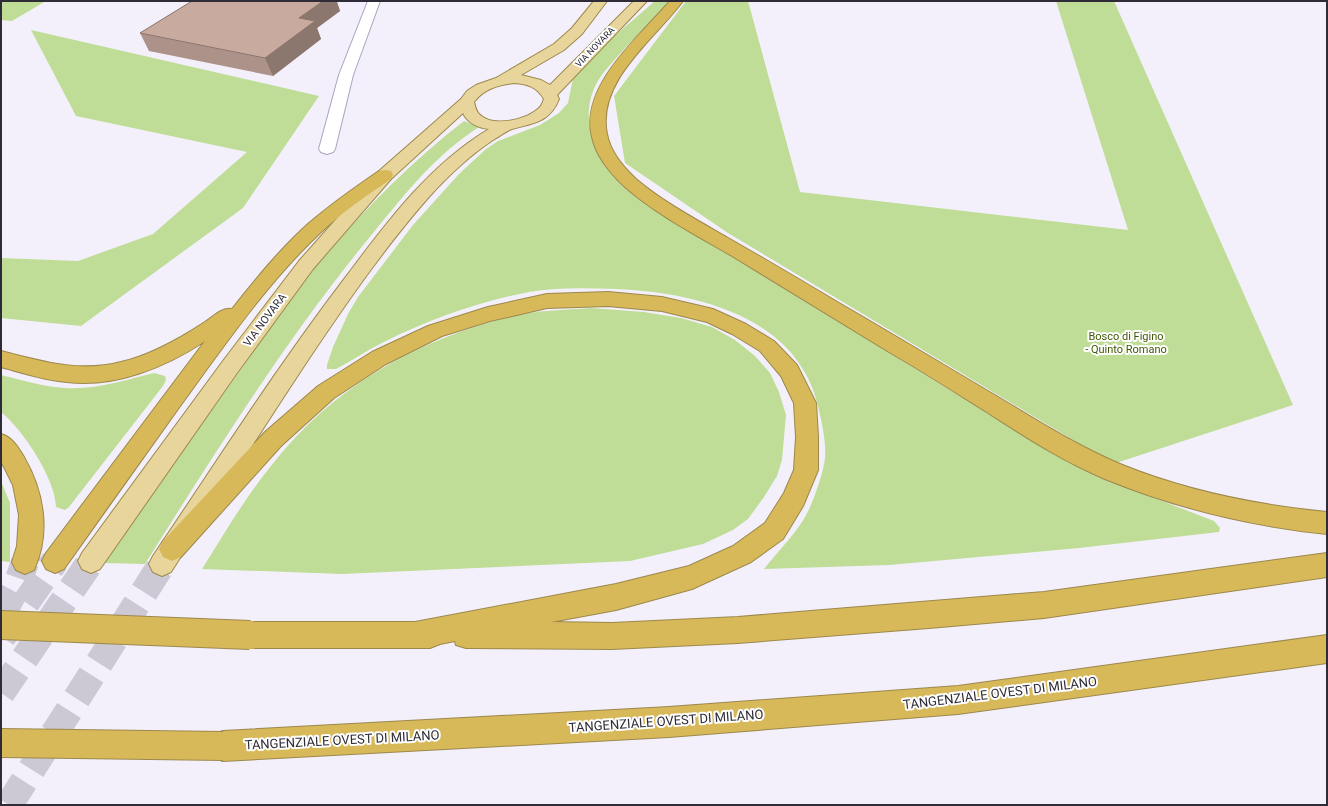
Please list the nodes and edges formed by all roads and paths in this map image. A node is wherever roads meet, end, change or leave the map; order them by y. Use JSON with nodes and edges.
{"nodes":[{"id":1,"x":374,"y":1,"type":"edge"},
{"id":2,"x":601,"y":1,"type":"edge"},
{"id":3,"x":641,"y":1,"type":"edge"},
{"id":4,"x":677,"y":1,"type":"edge"},
{"id":5,"x":501,"y":80,"type":"junction"},
{"id":6,"x":550,"y":94,"type":"junction"},
{"id":7,"x":466,"y":102,"type":"junction"},
{"id":8,"x":506,"y":126,"type":"junction"},
{"id":9,"x":327,"y":149,"type":"dead end"},
{"id":10,"x":385,"y":175,"type":"junction"},
{"id":11,"x":250,"y":299,"type":"junction"},
{"id":12,"x":1,"y":359,"type":"edge"},
{"id":13,"x":1,"y":443,"type":"edge"},
{"id":14,"x":1327,"y":523,"type":"edge"},
{"id":15,"x":167,"y":556,"type":"joint"},
{"id":16,"x":55,"y":561,"type":"tunnel mouth"},
{"id":17,"x":91,"y":561,"type":"tunnel mouth"},
{"id":18,"x":25,"y":562,"type":"tunnel mouth"},
{"id":19,"x":1327,"y":565,"type":"edge"},
{"id":20,"x":1,"y":625,"type":"edge"},
{"id":21,"x":415,"y":635,"type":"junction"},
{"id":22,"x":1327,"y":649,"type":"edge"},
{"id":23,"x":1,"y":743,"type":"edge"}],
"edges":[{"from":1,"to":9,"type":"street"},
{"from":2,"to":5,"type":"main road","name":"VIA NOVARA"},
{"from":3,"to":6,"type":"main road","name":"VIA NOVARA"},
{"from":4,"to":14,"type":"highway"},
{"from":5,"to":6,"type":"main road","name":"VIA NOVARA"},
{"from":5,"to":7,"type":"main road","name":"VIA NOVARA"},
{"from":6,"to":8,"type":"main road","name":"VIA NOVARA"},
{"from":7,"to":8,"type":"main road","name":"VIA NOVARA"},
{"from":7,"to":10,"type":"main road","name":"VIA NOVARA"},
{"from":8,"to":15,"type":"main road","name":"VIA NOVARA"},
{"from":10,"to":11,"type":"highway"},
{"from":10,"to":17,"type":"main road","name":"VIA NOVARA"},
{"from":11,"to":12,"type":"highway"},
{"from":11,"to":16,"type":"highway"},
{"from":13,"to":18,"type":"highway"},
{"from":15,"to":21,"type":"highway"},
{"from":19,"to":21,"type":"highway"},
{"from":20,"to":21,"type":"highway","bridge":true},
{"from":22,"to":23,"type":"highway","name":"TANGENZIALE OVEST DI MILANO","bridge":true}]}
